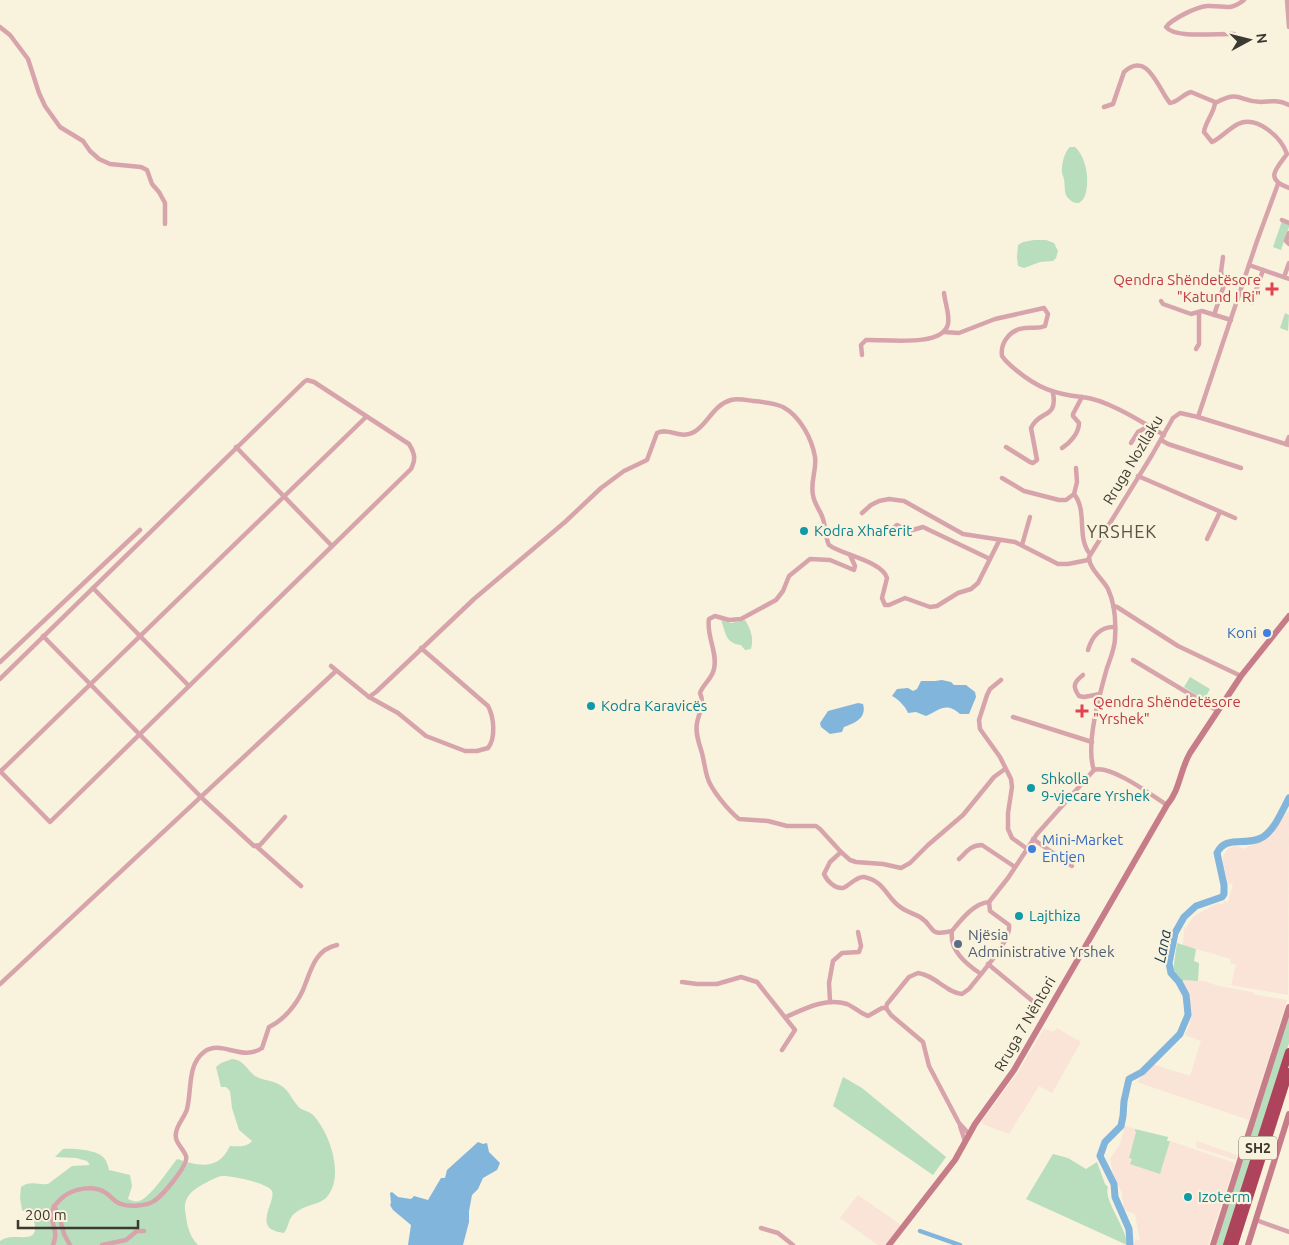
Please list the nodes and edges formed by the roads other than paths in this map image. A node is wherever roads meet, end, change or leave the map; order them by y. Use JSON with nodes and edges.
{"nodes":[{"id":1,"x":1244,"y":0,"type":"edge"},
{"id":2,"x":1287,"y":0,"type":"edge"},
{"id":3,"x":0,"y":27,"type":"edge"},
{"id":4,"x":1289,"y":27,"type":"edge"},
{"id":5,"x":1234,"y":34,"type":"dead end"},
{"id":6,"x":1215,"y":103,"type":"junction"},
{"id":7,"x":1289,"y":104,"type":"edge"},
{"id":8,"x":1104,"y":107,"type":"dead end"},
{"id":9,"x":1278,"y":184,"type":"junction"},
{"id":10,"x":1289,"y":188,"type":"edge"},
{"id":11,"x":1282,"y":220,"type":"dead end"},
{"id":12,"x":1289,"y":223,"type":"edge"},
{"id":13,"x":165,"y":224,"type":"dead end"},
{"id":14,"x":1289,"y":233,"type":"edge"},
{"id":15,"x":1289,"y":244,"type":"edge"},
{"id":16,"x":1223,"y":257,"type":"dead end"},
{"id":17,"x":1289,"y":263,"type":"edge"},
{"id":18,"x":1249,"y":265,"type":"junction"},
{"id":19,"x":1263,"y":270,"type":"junction"},
{"id":20,"x":1287,"y":278,"type":"edge"},
{"id":21,"x":944,"y":293,"type":"dead end"},
{"id":22,"x":1161,"y":301,"type":"dead end"},
{"id":23,"x":1252,"y":302,"type":"dead end"},
{"id":24,"x":1199,"y":312,"type":"junction"},
{"id":25,"x":1214,"y":315,"type":"junction"},
{"id":26,"x":1230,"y":320,"type":"junction"},
{"id":27,"x":944,"y":332,"type":"junction"},
{"id":28,"x":1196,"y":349,"type":"dead end"},
{"id":29,"x":862,"y":355,"type":"dead end"},
{"id":30,"x":1053,"y":393,"type":"junction"},
{"id":31,"x":1082,"y":397,"type":"junction"},
{"id":32,"x":366,"y":417,"type":"junction"},
{"id":33,"x":1198,"y":417,"type":"junction"},
{"id":34,"x":1149,"y":426,"type":"junction"},
{"id":35,"x":1162,"y":437,"type":"junction"},
{"id":36,"x":1289,"y":437,"type":"edge"},
{"id":37,"x":1131,"y":443,"type":"dead end"},
{"id":38,"x":1288,"y":445,"type":"edge"},
{"id":39,"x":236,"y":447,"type":"junction"},
{"id":40,"x":1006,"y":447,"type":"dead end"},
{"id":41,"x":1062,"y":448,"type":"dead end"},
{"id":42,"x":1076,"y":468,"type":"dead end"},
{"id":43,"x":1241,"y":468,"type":"dead end"},
{"id":44,"x":1138,"y":476,"type":"junction"},
{"id":45,"x":1002,"y":478,"type":"dead end"},
{"id":46,"x":1074,"y":494,"type":"junction"},
{"id":47,"x":284,"y":497,"type":"junction"},
{"id":48,"x":1220,"y":512,"type":"junction"},
{"id":49,"x":862,"y":513,"type":"dead end"},
{"id":50,"x":1030,"y":517,"type":"dead end"},
{"id":51,"x":1235,"y":518,"type":"dead end"},
{"id":52,"x":140,"y":530,"type":"dead end"},
{"id":53,"x":891,"y":530,"type":"dead end"},
{"id":54,"x":1207,"y":539,"type":"dead end"},
{"id":55,"x":999,"y":541,"type":"junction"},
{"id":56,"x":1022,"y":545,"type":"junction"},
{"id":57,"x":332,"y":546,"type":"junction"},
{"id":58,"x":1090,"y":554,"type":"junction"},
{"id":59,"x":850,"y":555,"type":"junction"},
{"id":60,"x":990,"y":559,"type":"junction"},
{"id":61,"x":1088,"y":560,"type":"junction"},
{"id":62,"x":93,"y":588,"type":"junction"},
{"id":63,"x":1113,"y":606,"type":"junction"},
{"id":64,"x":1289,"y":616,"type":"edge"},
{"id":65,"x":1115,"y":626,"type":"junction"},
{"id":66,"x":43,"y":636,"type":"junction"},
{"id":67,"x":141,"y":636,"type":"junction"},
{"id":68,"x":421,"y":648,"type":"junction"},
{"id":69,"x":1088,"y":650,"type":"dead end"},
{"id":70,"x":1133,"y":660,"type":"dead end"},
{"id":71,"x":0,"y":662,"type":"edge"},
{"id":72,"x":331,"y":666,"type":"dead end"},
{"id":73,"x":336,"y":671,"type":"junction"},
{"id":74,"x":1083,"y":674,"type":"dead end"},
{"id":75,"x":1241,"y":676,"type":"junction"},
{"id":76,"x":0,"y":678,"type":"edge"},
{"id":77,"x":1001,"y":680,"type":"dead end"},
{"id":78,"x":91,"y":684,"type":"junction"},
{"id":79,"x":190,"y":686,"type":"junction"},
{"id":80,"x":1100,"y":694,"type":"junction"},
{"id":81,"x":369,"y":697,"type":"junction"},
{"id":82,"x":1218,"y":711,"type":"junction"},
{"id":83,"x":1013,"y":717,"type":"dead end"},
{"id":84,"x":140,"y":734,"type":"junction"},
{"id":85,"x":1092,"y":742,"type":"junction"},
{"id":86,"x":1005,"y":769,"type":"junction"},
{"id":87,"x":1094,"y":770,"type":"junction"},
{"id":88,"x":0,"y":771,"type":"edge"},
{"id":89,"x":202,"y":796,"type":"junction"},
{"id":90,"x":1167,"y":805,"type":"junction"},
{"id":91,"x":286,"y":818,"type":"dead end"},
{"id":92,"x":1033,"y":839,"type":"junction"},
{"id":93,"x":256,"y":846,"type":"junction"},
{"id":94,"x":1026,"y":848,"type":"junction"},
{"id":95,"x":840,"y":852,"type":"junction"},
{"id":96,"x":959,"y":860,"type":"dead end"},
{"id":97,"x":1072,"y":866,"type":"dead end"},
{"id":98,"x":1016,"y":867,"type":"junction"},
{"id":99,"x":301,"y":886,"type":"dead end"},
{"id":100,"x":989,"y":902,"type":"junction"},
{"id":101,"x":952,"y":930,"type":"junction"},
{"id":102,"x":858,"y":932,"type":"dead end"},
{"id":103,"x":337,"y":945,"type":"dead end"},
{"id":104,"x":988,"y":964,"type":"junction"},
{"id":105,"x":981,"y":974,"type":"junction"},
{"id":106,"x":682,"y":982,"type":"dead end"},
{"id":107,"x":0,"y":984,"type":"edge"},
{"id":108,"x":830,"y":1001,"type":"junction"},
{"id":109,"x":1035,"y":1003,"type":"dead end"},
{"id":110,"x":1289,"y":1007,"type":"edge"},
{"id":111,"x":886,"y":1008,"type":"junction"},
{"id":112,"x":786,"y":1017,"type":"junction"},
{"id":113,"x":782,"y":1050,"type":"dead end"},
{"id":114,"x":1289,"y":1052,"type":"edge"},
{"id":115,"x":1289,"y":1072,"type":"edge"},
{"id":116,"x":1289,"y":1114,"type":"edge"},
{"id":117,"x":967,"y":1138,"type":"junction"},
{"id":118,"x":54,"y":1206,"type":"junction"},
{"id":119,"x":1256,"y":1220,"type":"junction"},
{"id":120,"x":761,"y":1228,"type":"dead end"},
{"id":121,"x":144,"y":1231,"type":"dead end"},
{"id":122,"x":1289,"y":1232,"type":"edge"},
{"id":123,"x":53,"y":1245,"type":"edge"},
{"id":124,"x":70,"y":1245,"type":"edge"},
{"id":125,"x":102,"y":1245,"type":"edge"},
{"id":126,"x":793,"y":1245,"type":"edge"},
{"id":127,"x":889,"y":1245,"type":"edge"},
{"id":128,"x":1213,"y":1245,"type":"edge"},
{"id":129,"x":1227,"y":1245,"type":"edge"},
{"id":130,"x":1234,"y":1245,"type":"edge"},
{"id":131,"x":1248,"y":1245,"type":"edge"}],
"edges":[{"from":1,"to":5,"type":"street"},
{"from":2,"to":4,"type":"street"},
{"from":3,"to":13,"type":"street"},
{"from":6,"to":7,"type":"street"},
{"from":6,"to":8,"type":"street"},
{"from":6,"to":9,"type":"street"},
{"from":9,"to":10,"type":"street"},
{"from":9,"to":18,"type":"street"},
{"from":11,"to":12,"type":"street"},
{"from":14,"to":15,"type":"street"},
{"from":16,"to":25,"type":"street"},
{"from":17,"to":20,"type":"street"},
{"from":18,"to":19,"type":"street"},
{"from":18,"to":26,"type":"street"},
{"from":19,"to":20,"type":"street"},
{"from":19,"to":23,"type":"street"},
{"from":21,"to":27,"type":"street"},
{"from":22,"to":24,"type":"street"},
{"from":24,"to":25,"type":"street"},
{"from":24,"to":28,"type":"street"},
{"from":25,"to":26,"type":"street"},
{"from":26,"to":33,"type":"street"},
{"from":27,"to":29,"type":"street"},
{"from":27,"to":30,"type":"street"},
{"from":30,"to":31,"type":"street"},
{"from":30,"to":40,"type":"street"},
{"from":31,"to":34,"type":"street"},
{"from":31,"to":41,"type":"street"},
{"from":32,"to":39,"type":"street"},
{"from":32,"to":47,"type":"street"},
{"from":32,"to":57,"type":"street"},
{"from":33,"to":35,"type":"street","name":"Rruga Nozllaku"},
{"from":33,"to":38,"type":"street","name":"Rruga Nozllaku"},
{"from":34,"to":35,"type":"street"},
{"from":34,"to":37,"type":"street"},
{"from":35,"to":43,"type":"street"},
{"from":35,"to":44,"type":"street","name":"Rruga Nozllaku"},
{"from":36,"to":38,"type":"street"},
{"from":39,"to":47,"type":"street"},
{"from":39,"to":62,"type":"street"},
{"from":42,"to":46,"type":"street"},
{"from":44,"to":48,"type":"street"},
{"from":44,"to":58,"type":"street","name":"Rruga Nozllaku"},
{"from":45,"to":46,"type":"street"},
{"from":46,"to":58,"type":"street"},
{"from":47,"to":57,"type":"street"},
{"from":47,"to":67,"type":"street"},
{"from":48,"to":51,"type":"street"},
{"from":48,"to":54,"type":"street"},
{"from":49,"to":55,"type":"street"},
{"from":50,"to":56,"type":"street"},
{"from":52,"to":71,"type":"street"},
{"from":53,"to":60,"type":"street"},
{"from":55,"to":56,"type":"street"},
{"from":55,"to":60,"type":"street"},
{"from":56,"to":61,"type":"street"},
{"from":57,"to":79,"type":"street"},
{"from":58,"to":61,"type":"street","name":"Rruga Nozllaku"},
{"from":59,"to":60,"type":"street"},
{"from":59,"to":68,"type":"street"},
{"from":59,"to":95,"type":"street"},
{"from":61,"to":63,"type":"street"},
{"from":62,"to":66,"type":"street"},
{"from":62,"to":67,"type":"street"},
{"from":63,"to":65,"type":"street"},
{"from":63,"to":75,"type":"street"},
{"from":64,"to":75,"type":"main road","name":"Rruga 7 Nëntori"},
{"from":65,"to":69,"type":"street"},
{"from":65,"to":80,"type":"street"},
{"from":66,"to":76,"type":"street"},
{"from":66,"to":78,"type":"street"},
{"from":67,"to":78,"type":"street"},
{"from":67,"to":79,"type":"street"},
{"from":68,"to":81,"type":"street"},
{"from":68,"to":81,"type":"street"},
{"from":70,"to":82,"type":"street"},
{"from":72,"to":73,"type":"street"},
{"from":73,"to":81,"type":"street"},
{"from":73,"to":89,"type":"street"},
{"from":74,"to":80,"type":"street"},
{"from":75,"to":82,"type":"main road","name":"Rruga 7 Nëntori"},
{"from":77,"to":86,"type":"street"},
{"from":78,"to":84,"type":"street"},
{"from":78,"to":88,"type":"street"},
{"from":79,"to":84,"type":"street"},
{"from":80,"to":85,"type":"street"},
{"from":82,"to":90,"type":"main road","name":"Rruga 7 Nëntori"},
{"from":83,"to":85,"type":"street"},
{"from":84,"to":88,"type":"street"},
{"from":84,"to":89,"type":"street"},
{"from":85,"to":87,"type":"street"},
{"from":86,"to":94,"type":"street"},
{"from":86,"to":95,"type":"street"},
{"from":87,"to":90,"type":"street"},
{"from":87,"to":92,"type":"street"},
{"from":89,"to":93,"type":"street"},
{"from":89,"to":107,"type":"street"},
{"from":90,"to":117,"type":"main road","name":"Rruga 7 Nëntori"},
{"from":91,"to":93,"type":"street"},
{"from":92,"to":94,"type":"street"},
{"from":92,"to":97,"type":"street"},
{"from":93,"to":99,"type":"street"},
{"from":94,"to":98,"type":"street"},
{"from":95,"to":101,"type":"street"},
{"from":96,"to":98,"type":"street"},
{"from":98,"to":100,"type":"street"},
{"from":100,"to":101,"type":"street"},
{"from":100,"to":104,"type":"street"},
{"from":101,"to":105,"type":"street"},
{"from":102,"to":108,"type":"street"},
{"from":103,"to":118,"type":"street"},
{"from":104,"to":105,"type":"street"},
{"from":104,"to":109,"type":"street"},
{"from":105,"to":111,"type":"street"},
{"from":106,"to":112,"type":"street"},
{"from":108,"to":111,"type":"street"},
{"from":108,"to":112,"type":"street"},
{"from":110,"to":128,"type":"main road"},
{"from":111,"to":117,"type":"street"},
{"from":112,"to":113,"type":"street"},
{"from":114,"to":129,"type":"highway","number":"SH2"},
{"from":115,"to":130,"type":"highway","number":"SH2"},
{"from":116,"to":119,"type":"main road"},
{"from":117,"to":127,"type":"main road","name":"Rruga 7 Nëntori"},
{"from":118,"to":123,"type":"street"},
{"from":118,"to":124,"type":"street"},
{"from":119,"to":122,"type":"street"},
{"from":119,"to":131,"type":"main road"},
{"from":120,"to":126,"type":"street"},
{"from":121,"to":125,"type":"street"}]}
